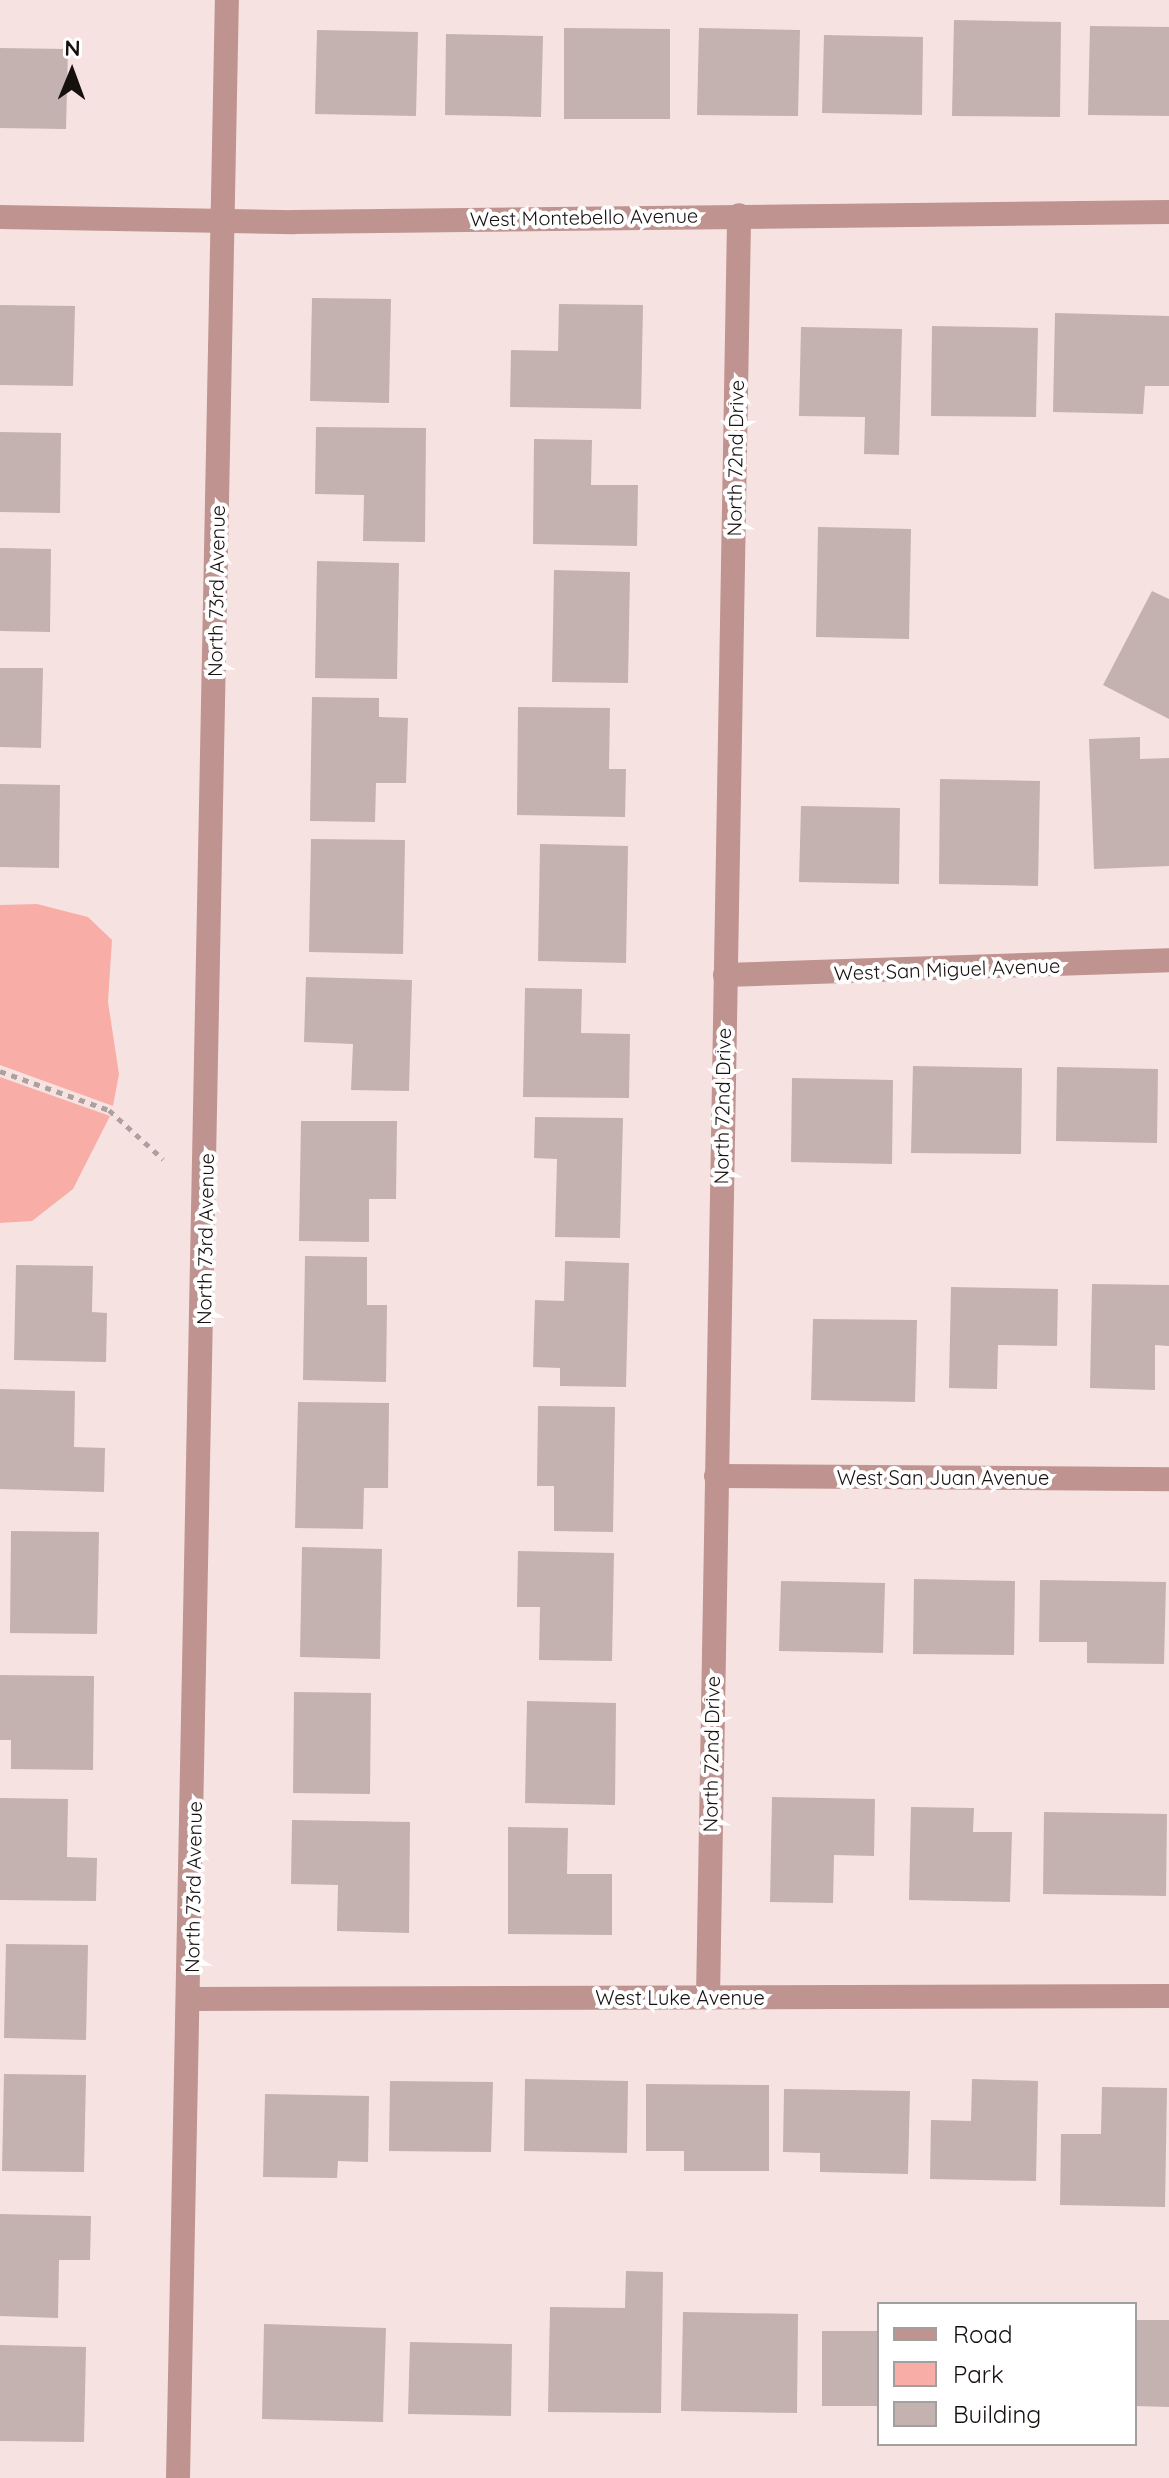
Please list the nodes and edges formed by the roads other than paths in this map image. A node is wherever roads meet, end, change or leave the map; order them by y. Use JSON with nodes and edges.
{"nodes":[{"id":1,"x":227,"y":0,"type":"edge"},
{"id":2,"x":1169,"y":212,"type":"edge"},
{"id":3,"x":739,"y":215,"type":"junction"},
{"id":4,"x":0,"y":217,"type":"edge"},
{"id":5,"x":224,"y":220,"type":"junction"},
{"id":6,"x":1169,"y":960,"type":"edge"},
{"id":7,"x":725,"y":975,"type":"junction"},
{"id":8,"x":716,"y":1476,"type":"junction"},
{"id":9,"x":1169,"y":1479,"type":"edge"},
{"id":10,"x":1169,"y":1996,"type":"edge"},
{"id":11,"x":708,"y":1997,"type":"junction"},
{"id":12,"x":190,"y":1999,"type":"junction"},
{"id":13,"x":178,"y":2478,"type":"edge"}],
"edges":[{"from":1,"to":5,"type":"street","name":"North 73rd Avenue"},
{"from":2,"to":3,"type":"street","name":"West Montebello Avenue"},
{"from":3,"to":5,"type":"street","name":"West Montebello Avenue"},
{"from":3,"to":7,"type":"street","name":"North 72nd Drive"},
{"from":4,"to":5,"type":"street","name":"West Montebello Avenue"},
{"from":5,"to":12,"type":"street","name":"North 73rd Avenue"},
{"from":6,"to":7,"type":"street","name":"West San Miguel Avenue"},
{"from":7,"to":8,"type":"street","name":"North 72nd Drive"},
{"from":8,"to":9,"type":"street","name":"West San Juan Avenue"},
{"from":8,"to":11,"type":"street","name":"North 72nd Drive"},
{"from":10,"to":11,"type":"street","name":"West Luke Avenue"},
{"from":11,"to":12,"type":"street","name":"West Luke Avenue"},
{"from":12,"to":13,"type":"street","name":"North 73rd Avenue"}]}
